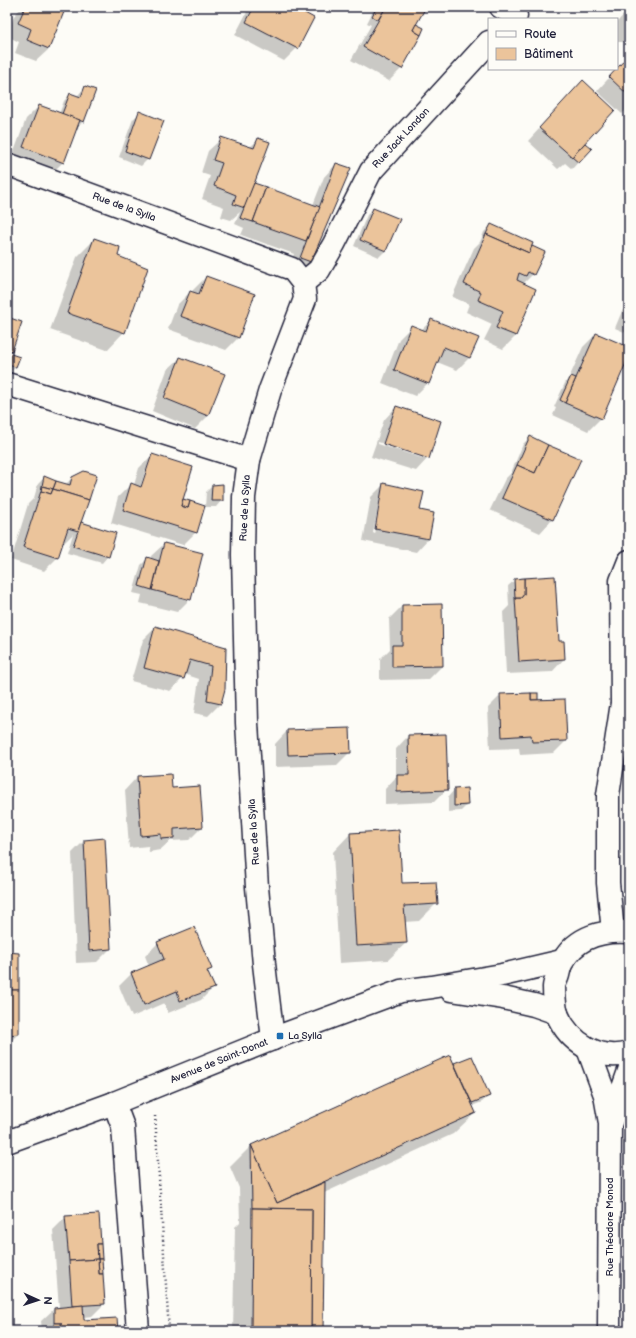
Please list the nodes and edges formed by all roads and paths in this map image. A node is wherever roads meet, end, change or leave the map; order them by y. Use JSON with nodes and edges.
{"nodes":[{"id":1,"x":488,"y":43,"type":"edge"},
{"id":2,"x":7,"y":164,"type":"edge"},
{"id":3,"x":303,"y":283,"type":"junction"},
{"id":4,"x":7,"y":384,"type":"edge"},
{"id":5,"x":249,"y":460,"type":"junction"},
{"id":6,"x":629,"y":561,"type":"edge"},
{"id":7,"x":626,"y":703,"type":"edge"},
{"id":8,"x":621,"y":932,"type":"edge"},
{"id":9,"x":562,"y":961,"type":"junction"},
{"id":10,"x":432,"y":987,"type":"junction"},
{"id":11,"x":557,"y":1013,"type":"junction"},
{"id":12,"x":273,"y":1039,"type":"junction"},
{"id":13,"x":588,"y":1049,"type":"junction"},
{"id":14,"x":629,"y":1054,"type":"edge"},
{"id":15,"x":629,"y":1071,"type":"edge"},
{"id":16,"x":153,"y":1087,"type":"junction"},
{"id":17,"x":114,"y":1103,"type":"junction"},
{"id":18,"x":610,"y":1123,"type":"junction"},
{"id":19,"x":7,"y":1142,"type":"edge"},
{"id":20,"x":138,"y":1331,"type":"edge"},
{"id":21,"x":169,"y":1331,"type":"edge"},
{"id":22,"x":609,"y":1331,"type":"edge"}],
"edges":[{"from":1,"to":3,"type":"street","name":"Rue Jack London"},
{"from":2,"to":3,"type":"street","name":"Rue de la Sylla"},
{"from":3,"to":5,"type":"street","name":"Rue de la Sylla"},
{"from":4,"to":5,"type":"street"},
{"from":5,"to":12,"type":"street","name":"Rue de la Sylla"},
{"from":6,"to":7,"type":"street"},
{"from":7,"to":8,"type":"street"},
{"from":8,"to":9,"type":"street"},
{"from":9,"to":10,"type":"street","name":"Avenue de Saint-Donat"},
{"from":9,"to":11,"type":"street"},
{"from":10,"to":11,"type":"street","name":"Avenue de Saint-Donat"},
{"from":10,"to":12,"type":"street","name":"Avenue de Saint-Donat"},
{"from":11,"to":13,"type":"street"},
{"from":12,"to":16,"type":"street","name":"Avenue de Saint-Donat"},
{"from":13,"to":14,"type":"street"},
{"from":13,"to":18,"type":"street","name":"Rue Théodore Monod"},
{"from":15,"to":18,"type":"street","name":"Rue Théodore Monod"},
{"from":16,"to":17,"type":"street","name":"Avenue de Saint-Donat"},
{"from":16,"to":21,"type":"path"},
{"from":17,"to":19,"type":"street","name":"Avenue de Saint-Donat"},
{"from":17,"to":20,"type":"street"},
{"from":18,"to":22,"type":"street","name":"Rue Théodore Monod"}]}
